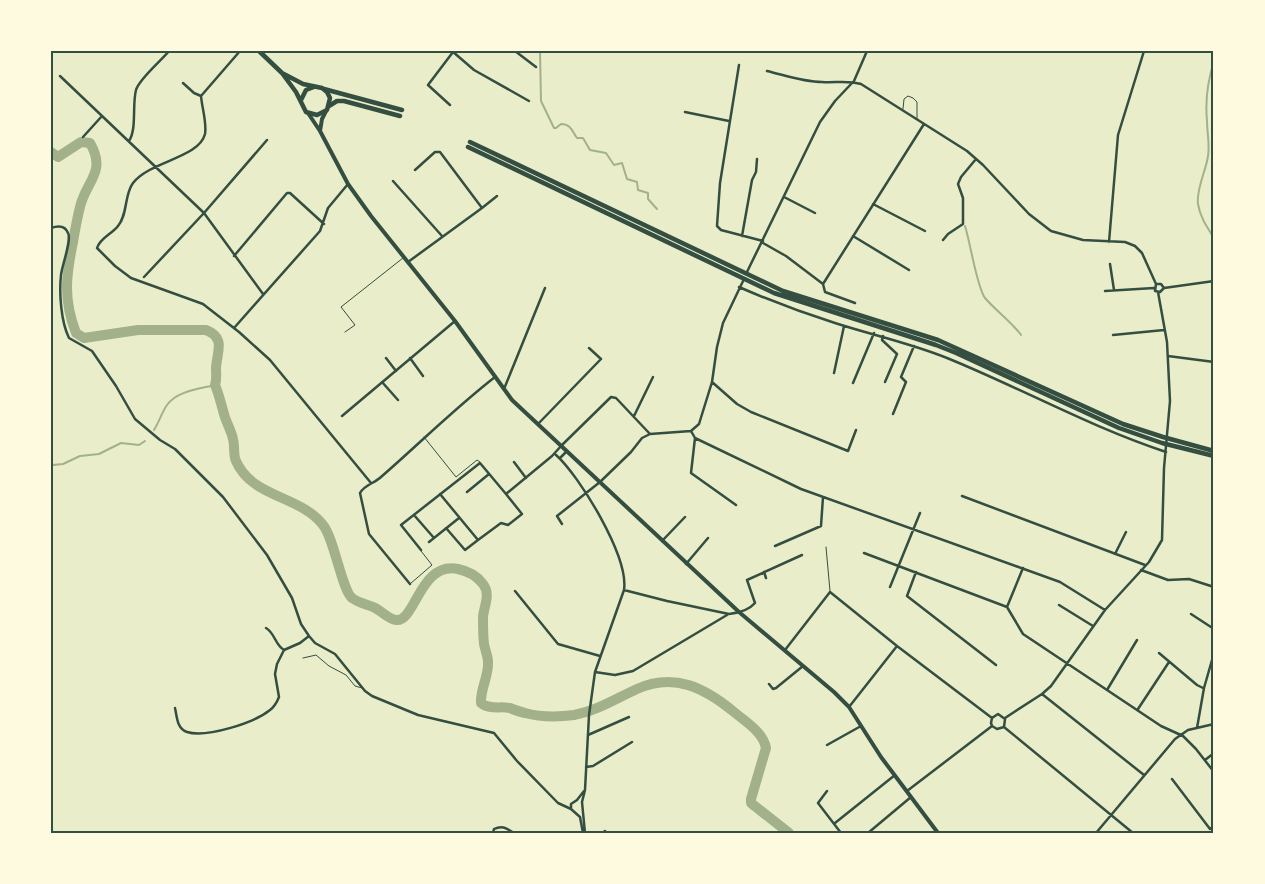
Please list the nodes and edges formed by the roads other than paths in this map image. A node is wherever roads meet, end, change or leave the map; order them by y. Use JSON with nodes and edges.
{"nodes":[{"id":1,"x":169,"y":51,"type":"edge"},
{"id":2,"x":240,"y":51,"type":"edge"},
{"id":3,"x":259,"y":51,"type":"edge"},
{"id":4,"x":516,"y":51,"type":"edge"},
{"id":5,"x":867,"y":51,"type":"edge"},
{"id":6,"x":1144,"y":51,"type":"edge"},
{"id":7,"x":453,"y":52,"type":"edge"},
{"id":8,"x":739,"y":65,"type":"dead end"},
{"id":9,"x":536,"y":66,"type":"dead end"},
{"id":10,"x":767,"y":71,"type":"dead end"},
{"id":11,"x":282,"y":73,"type":"junction"},
{"id":12,"x":60,"y":76,"type":"dead end"},
{"id":13,"x":854,"y":82,"type":"junction"},
{"id":14,"x":184,"y":83,"type":"dead end"},
{"id":15,"x":315,"y":86,"type":"junction"},
{"id":16,"x":324,"y":89,"type":"junction"},
{"id":17,"x":200,"y":96,"type":"junction"},
{"id":18,"x":530,"y":101,"type":"dead end"},
{"id":19,"x":300,"y":102,"type":"junction"},
{"id":20,"x":450,"y":105,"type":"dead end"},
{"id":21,"x":329,"y":106,"type":"junction"},
{"id":22,"x":402,"y":110,"type":"dead end"},
{"id":23,"x":903,"y":110,"type":"junction"},
{"id":24,"x":326,"y":111,"type":"junction"},
{"id":25,"x":685,"y":112,"type":"dead end"},
{"id":26,"x":308,"y":113,"type":"junction"},
{"id":27,"x":102,"y":116,"type":"junction"},
{"id":28,"x":400,"y":116,"type":"dead end"},
{"id":29,"x":916,"y":119,"type":"junction"},
{"id":30,"x":729,"y":121,"type":"junction"},
{"id":31,"x":924,"y":124,"type":"junction"},
{"id":32,"x":320,"y":131,"type":"junction"},
{"id":33,"x":83,"y":137,"type":"dead end"},
{"id":34,"x":267,"y":140,"type":"dead end"},
{"id":35,"x":129,"y":141,"type":"junction"},
{"id":36,"x":469,"y":144,"type":"dead end"},
{"id":37,"x":757,"y":159,"type":"dead end"},
{"id":38,"x":976,"y":159,"type":"junction"},
{"id":39,"x":155,"y":166,"type":"junction"},
{"id":40,"x":415,"y":170,"type":"dead end"},
{"id":41,"x":393,"y":181,"type":"dead end"},
{"id":42,"x":348,"y":184,"type":"junction"},
{"id":43,"x":497,"y":196,"type":"dead end"},
{"id":44,"x":784,"y":197,"type":"junction"},
{"id":45,"x":873,"y":204,"type":"junction"},
{"id":46,"x":482,"y":208,"type":"junction"},
{"id":47,"x":204,"y":213,"type":"junction"},
{"id":48,"x":815,"y":213,"type":"dead end"},
{"id":49,"x":324,"y":224,"type":"junction"},
{"id":50,"x":51,"y":228,"type":"edge"},
{"id":51,"x":925,"y":231,"type":"dead end"},
{"id":52,"x":442,"y":236,"type":"junction"},
{"id":53,"x":742,"y":236,"type":"junction"},
{"id":54,"x":852,"y":236,"type":"junction"},
{"id":55,"x":943,"y":240,"type":"dead end"},
{"id":56,"x":762,"y":242,"type":"junction"},
{"id":57,"x":1109,"y":242,"type":"junction"},
{"id":58,"x":234,"y":256,"type":"junction"},
{"id":59,"x":404,"y":257,"type":"junction"},
{"id":60,"x":408,"y":262,"type":"junction"},
{"id":61,"x":1110,"y":264,"type":"dead end"},
{"id":62,"x":909,"y":270,"type":"dead end"},
{"id":63,"x":144,"y":276,"type":"dead end"},
{"id":64,"x":1214,"y":281,"type":"edge"},
{"id":65,"x":824,"y":284,"type":"junction"},
{"id":66,"x":1156,"y":284,"type":"junction"},
{"id":67,"x":545,"y":288,"type":"dead end"},
{"id":68,"x":739,"y":288,"type":"junction"},
{"id":69,"x":1154,"y":288,"type":"junction"},
{"id":70,"x":1164,"y":288,"type":"junction"},
{"id":71,"x":1114,"y":290,"type":"junction"},
{"id":72,"x":1105,"y":291,"type":"dead end"},
{"id":73,"x":1158,"y":292,"type":"junction"},
{"id":74,"x":263,"y":294,"type":"junction"},
{"id":75,"x":855,"y":303,"type":"dead end"},
{"id":76,"x":455,"y":321,"type":"junction"},
{"id":77,"x":844,"y":326,"type":"junction"},
{"id":78,"x":234,"y":328,"type":"junction"},
{"id":79,"x":1164,"y":330,"type":"junction"},
{"id":80,"x":345,"y":332,"type":"dead end"},
{"id":81,"x":874,"y":333,"type":"junction"},
{"id":82,"x":1113,"y":335,"type":"dead end"},
{"id":83,"x":883,"y":336,"type":"junction"},
{"id":84,"x":914,"y":346,"type":"junction"},
{"id":85,"x":589,"y":348,"type":"dead end"},
{"id":86,"x":1168,"y":356,"type":"junction"},
{"id":87,"x":386,"y":358,"type":"dead end"},
{"id":88,"x":410,"y":358,"type":"junction"},
{"id":89,"x":1214,"y":362,"type":"edge"},
{"id":90,"x":396,"y":371,"type":"junction"},
{"id":91,"x":834,"y":374,"type":"dead end"},
{"id":92,"x":423,"y":376,"type":"dead end"},
{"id":93,"x":495,"y":376,"type":"junction"},
{"id":94,"x":653,"y":377,"type":"dead end"},
{"id":95,"x":382,"y":382,"type":"junction"},
{"id":96,"x":712,"y":382,"type":"junction"},
{"id":97,"x":885,"y":382,"type":"dead end"},
{"id":98,"x":854,"y":383,"type":"dead end"},
{"id":99,"x":504,"y":389,"type":"junction"},
{"id":100,"x":398,"y":400,"type":"dead end"},
{"id":101,"x":893,"y":414,"type":"dead end"},
{"id":102,"x":342,"y":416,"type":"dead end"},
{"id":103,"x":634,"y":416,"type":"junction"},
{"id":104,"x":538,"y":424,"type":"junction"},
{"id":105,"x":856,"y":430,"type":"dead end"},
{"id":106,"x":691,"y":431,"type":"junction"},
{"id":107,"x":650,"y":434,"type":"junction"},
{"id":108,"x":424,"y":437,"type":"junction"},
{"id":109,"x":695,"y":438,"type":"junction"},
{"id":110,"x":1178,"y":444,"type":"junction"},
{"id":111,"x":562,"y":445,"type":"junction"},
{"id":112,"x":567,"y":451,"type":"junction"},
{"id":113,"x":1214,"y":451,"type":"edge"},
{"id":114,"x":1166,"y":452,"type":"junction"},
{"id":115,"x":555,"y":454,"type":"junction"},
{"id":116,"x":1214,"y":456,"type":"edge"},
{"id":117,"x":560,"y":458,"type":"junction"},
{"id":118,"x":514,"y":462,"type":"dead end"},
{"id":119,"x":480,"y":463,"type":"junction"},
{"id":120,"x":489,"y":474,"type":"junction"},
{"id":121,"x":526,"y":478,"type":"junction"},
{"id":122,"x":600,"y":482,"type":"junction"},
{"id":123,"x":371,"y":484,"type":"junction"},
{"id":124,"x":467,"y":492,"type":"dead end"},
{"id":125,"x":440,"y":494,"type":"junction"},
{"id":126,"x":506,"y":494,"type":"junction"},
{"id":127,"x":587,"y":494,"type":"junction"},
{"id":128,"x":962,"y":496,"type":"dead end"},
{"id":129,"x":823,"y":497,"type":"junction"},
{"id":130,"x":736,"y":506,"type":"dead end"},
{"id":131,"x":920,"y":513,"type":"dead end"},
{"id":132,"x":414,"y":514,"type":"junction"},
{"id":133,"x":685,"y":517,"type":"dead end"},
{"id":134,"x":459,"y":518,"type":"junction"},
{"id":135,"x":562,"y":524,"type":"dead end"},
{"id":136,"x":446,"y":528,"type":"junction"},
{"id":137,"x":914,"y":529,"type":"junction"},
{"id":138,"x":1126,"y":532,"type":"dead end"},
{"id":139,"x":434,"y":538,"type":"junction"},
{"id":140,"x":708,"y":538,"type":"dead end"},
{"id":141,"x":478,"y":540,"type":"junction"},
{"id":142,"x":662,"y":541,"type":"junction"},
{"id":143,"x":429,"y":542,"type":"dead end"},
{"id":144,"x":775,"y":546,"type":"dead end"},
{"id":145,"x":826,"y":548,"type":"dead end"},
{"id":146,"x":421,"y":550,"type":"joint"},
{"id":147,"x":864,"y":553,"type":"dead end"},
{"id":148,"x":1115,"y":554,"type":"junction"},
{"id":149,"x":802,"y":555,"type":"dead end"},
{"id":150,"x":686,"y":564,"type":"junction"},
{"id":151,"x":1145,"y":565,"type":"junction"},
{"id":152,"x":899,"y":566,"type":"junction"},
{"id":153,"x":1023,"y":568,"type":"junction"},
{"id":154,"x":1141,"y":570,"type":"junction"},
{"id":155,"x":764,"y":572,"type":"junction"},
{"id":156,"x":916,"y":572,"type":"junction"},
{"id":157,"x":766,"y":578,"type":"dead end"},
{"id":158,"x":410,"y":584,"type":"joint"},
{"id":159,"x":890,"y":587,"type":"dead end"},
{"id":160,"x":1214,"y":588,"type":"edge"},
{"id":161,"x":624,"y":590,"type":"junction"},
{"id":162,"x":515,"y":591,"type":"dead end"},
{"id":163,"x":830,"y":592,"type":"junction"},
{"id":164,"x":1059,"y":605,"type":"dead end"},
{"id":165,"x":1007,"y":607,"type":"junction"},
{"id":166,"x":1105,"y":610,"type":"junction"},
{"id":167,"x":739,"y":612,"type":"junction"},
{"id":168,"x":729,"y":614,"type":"junction"},
{"id":169,"x":1191,"y":614,"type":"dead end"},
{"id":170,"x":1093,"y":626,"type":"junction"},
{"id":171,"x":266,"y":628,"type":"dead end"},
{"id":172,"x":1214,"y":628,"type":"edge"},
{"id":173,"x":309,"y":636,"type":"junction"},
{"id":174,"x":1137,"y":640,"type":"dead end"},
{"id":175,"x":897,"y":646,"type":"junction"},
{"id":176,"x":284,"y":650,"type":"junction"},
{"id":177,"x":784,"y":651,"type":"junction"},
{"id":178,"x":1160,"y":653,"type":"dead end"},
{"id":179,"x":1214,"y":653,"type":"edge"},
{"id":180,"x":600,"y":656,"type":"junction"},
{"id":181,"x":303,"y":658,"type":"dead end"},
{"id":182,"x":1169,"y":662,"type":"junction"},
{"id":183,"x":1067,"y":663,"type":"junction"},
{"id":184,"x":996,"y":665,"type":"dead end"},
{"id":185,"x":803,"y":666,"type":"junction"},
{"id":186,"x":595,"y":672,"type":"junction"},
{"id":187,"x":769,"y":684,"type":"dead end"},
{"id":188,"x":363,"y":688,"type":"junction"},
{"id":189,"x":1204,"y":688,"type":"junction"},
{"id":190,"x":1107,"y":690,"type":"junction"},
{"id":191,"x":1042,"y":694,"type":"junction"},
{"id":192,"x":849,"y":707,"type":"junction"},
{"id":193,"x":175,"y":708,"type":"dead end"},
{"id":194,"x":1138,"y":709,"type":"junction"},
{"id":195,"x":628,"y":716,"type":"dead end"},
{"id":196,"x":992,"y":718,"type":"junction"},
{"id":197,"x":1005,"y":718,"type":"junction"},
{"id":198,"x":1214,"y":724,"type":"edge"},
{"id":199,"x":861,"y":726,"type":"junction"},
{"id":200,"x":992,"y":726,"type":"junction"},
{"id":201,"x":1004,"y":726,"type":"junction"},
{"id":202,"x":1197,"y":728,"type":"junction"},
{"id":203,"x":1180,"y":734,"type":"junction"},
{"id":204,"x":588,"y":735,"type":"junction"},
{"id":205,"x":632,"y":742,"type":"dead end"},
{"id":206,"x":827,"y":745,"type":"dead end"},
{"id":207,"x":1214,"y":753,"type":"edge"},
{"id":208,"x":1205,"y":760,"type":"junction"},
{"id":209,"x":586,"y":767,"type":"junction"},
{"id":210,"x":1214,"y":772,"type":"edge"},
{"id":211,"x":895,"y":775,"type":"junction"},
{"id":212,"x":1144,"y":775,"type":"junction"},
{"id":213,"x":1172,"y":779,"type":"dead end"},
{"id":214,"x":585,"y":790,"type":"junction"},
{"id":215,"x":827,"y":791,"type":"dead end"},
{"id":216,"x":907,"y":792,"type":"junction"},
{"id":217,"x":912,"y":797,"type":"junction"},
{"id":218,"x":578,"y":800,"type":"junction"},
{"id":219,"x":582,"y":802,"type":"junction"},
{"id":220,"x":571,"y":804,"type":"junction"},
{"id":221,"x":560,"y":805,"type":"junction"},
{"id":222,"x":571,"y":808,"type":"junction"},
{"id":223,"x":582,"y":811,"type":"junction"},
{"id":224,"x":577,"y":813,"type":"junction"},
{"id":225,"x":1112,"y":815,"type":"junction"},
{"id":226,"x":835,"y":823,"type":"junction"},
{"id":227,"x":1214,"y":826,"type":"edge"},
{"id":228,"x":493,"y":833,"type":"edge"},
{"id":229,"x":514,"y":833,"type":"edge"},
{"id":230,"x":584,"y":833,"type":"edge"},
{"id":231,"x":842,"y":833,"type":"edge"},
{"id":232,"x":868,"y":833,"type":"edge"},
{"id":233,"x":938,"y":833,"type":"edge"},
{"id":234,"x":1096,"y":833,"type":"edge"},
{"id":235,"x":1133,"y":833,"type":"edge"}],
"edges":[{"from":1,"to":35,"type":"street"},
{"from":2,"to":17,"type":"street"},
{"from":3,"to":11,"type":"main road"},
{"from":4,"to":9,"type":"street"},
{"from":5,"to":13,"type":"street"},
{"from":6,"to":57,"type":"street"},
{"from":7,"to":18,"type":"street"},
{"from":7,"to":20,"type":"street"},
{"from":8,"to":30,"type":"street"},
{"from":10,"to":13,"type":"street"},
{"from":11,"to":15,"type":"main road"},
{"from":11,"to":19,"type":"main road"},
{"from":12,"to":27,"type":"street"},
{"from":13,"to":23,"type":"street"},
{"from":13,"to":44,"type":"street"},
{"from":14,"to":17,"type":"street"},
{"from":15,"to":16,"type":"main road"},
{"from":15,"to":19,"type":"main road"},
{"from":16,"to":21,"type":"main road"},
{"from":16,"to":22,"type":"main road"},
{"from":17,"to":39,"type":"street"},
{"from":19,"to":26,"type":"main road"},
{"from":21,"to":24,"type":"main road"},
{"from":21,"to":28,"type":"main road"},
{"from":23,"to":29,"type":"street"},
{"from":23,"to":29,"type":"lane"},
{"from":24,"to":26,"type":"main road"},
{"from":24,"to":32,"type":"street"},
{"from":25,"to":30,"type":"street"},
{"from":26,"to":32,"type":"street"},
{"from":27,"to":33,"type":"street"},
{"from":27,"to":35,"type":"street"},
{"from":29,"to":31,"type":"street"},
{"from":30,"to":53,"type":"street"},
{"from":31,"to":38,"type":"street"},
{"from":31,"to":45,"type":"street"},
{"from":32,"to":42,"type":"street"},
{"from":34,"to":47,"type":"street"},
{"from":35,"to":39,"type":"street"},
{"from":36,"to":110,"type":"main road"},
{"from":37,"to":53,"type":"street"},
{"from":38,"to":55,"type":"street"},
{"from":38,"to":57,"type":"street"},
{"from":39,"to":47,"type":"street"},
{"from":39,"to":78,"type":"street"},
{"from":40,"to":46,"type":"street"},
{"from":41,"to":52,"type":"street"},
{"from":42,"to":49,"type":"street"},
{"from":42,"to":59,"type":"street"},
{"from":43,"to":46,"type":"street"},
{"from":44,"to":48,"type":"street"},
{"from":44,"to":56,"type":"street"},
{"from":45,"to":51,"type":"street"},
{"from":45,"to":54,"type":"street"},
{"from":46,"to":52,"type":"street"},
{"from":47,"to":58,"type":"street"},
{"from":47,"to":63,"type":"street"},
{"from":49,"to":58,"type":"street"},
{"from":49,"to":74,"type":"street"},
{"from":50,"to":173,"type":"street"},
{"from":52,"to":60,"type":"street"},
{"from":53,"to":56,"type":"street"},
{"from":54,"to":62,"type":"street"},
{"from":54,"to":65,"type":"street"},
{"from":56,"to":65,"type":"street"},
{"from":56,"to":68,"type":"street"},
{"from":57,"to":66,"type":"street"},
{"from":58,"to":74,"type":"street"},
{"from":59,"to":60,"type":"street"},
{"from":59,"to":80,"type":"lane"},
{"from":60,"to":76,"type":"street"},
{"from":61,"to":71,"type":"street"},
{"from":64,"to":70,"type":"street"},
{"from":65,"to":75,"type":"street"},
{"from":66,"to":69,"type":"street"},
{"from":66,"to":70,"type":"street"},
{"from":67,"to":99,"type":"street"},
{"from":68,"to":77,"type":"street"},
{"from":68,"to":96,"type":"street"},
{"from":69,"to":71,"type":"street"},
{"from":69,"to":73,"type":"street"},
{"from":70,"to":73,"type":"street"},
{"from":71,"to":72,"type":"street"},
{"from":73,"to":79,"type":"street"},
{"from":74,"to":78,"type":"street"},
{"from":76,"to":88,"type":"street"},
{"from":76,"to":93,"type":"street"},
{"from":77,"to":81,"type":"street"},
{"from":77,"to":91,"type":"street"},
{"from":78,"to":123,"type":"street"},
{"from":79,"to":82,"type":"street"},
{"from":79,"to":86,"type":"street"},
{"from":81,"to":83,"type":"street"},
{"from":81,"to":98,"type":"street"},
{"from":83,"to":84,"type":"street"},
{"from":83,"to":97,"type":"street"},
{"from":84,"to":101,"type":"street"},
{"from":84,"to":114,"type":"street"},
{"from":85,"to":104,"type":"street"},
{"from":86,"to":89,"type":"street"},
{"from":86,"to":114,"type":"street"},
{"from":87,"to":90,"type":"street"},
{"from":88,"to":90,"type":"street"},
{"from":88,"to":92,"type":"street"},
{"from":90,"to":95,"type":"street"},
{"from":93,"to":99,"type":"street"},
{"from":93,"to":108,"type":"street"},
{"from":94,"to":103,"type":"street"},
{"from":95,"to":100,"type":"street"},
{"from":95,"to":102,"type":"street"},
{"from":96,"to":105,"type":"street"},
{"from":96,"to":106,"type":"street"},
{"from":99,"to":104,"type":"street"},
{"from":103,"to":107,"type":"street"},
{"from":103,"to":111,"type":"street"},
{"from":104,"to":111,"type":"street"},
{"from":106,"to":107,"type":"street"},
{"from":106,"to":109,"type":"street"},
{"from":107,"to":122,"type":"street"},
{"from":108,"to":119,"type":"lane"},
{"from":108,"to":123,"type":"street"},
{"from":109,"to":129,"type":"street"},
{"from":109,"to":130,"type":"street"},
{"from":110,"to":113,"type":"main road"},
{"from":110,"to":116,"type":"main road"},
{"from":111,"to":112,"type":"street"},
{"from":111,"to":115,"type":"street"},
{"from":112,"to":117,"type":"street"},
{"from":112,"to":122,"type":"street"},
{"from":114,"to":151,"type":"street"},
{"from":115,"to":117,"type":"street"},
{"from":115,"to":121,"type":"street"},
{"from":117,"to":127,"type":"street"},
{"from":118,"to":121,"type":"street"},
{"from":119,"to":120,"type":"street"},
{"from":119,"to":125,"type":"street"},
{"from":120,"to":124,"type":"street"},
{"from":120,"to":126,"type":"street"},
{"from":121,"to":126,"type":"street"},
{"from":122,"to":127,"type":"street"},
{"from":122,"to":142,"type":"street"},
{"from":123,"to":158,"type":"street"},
{"from":125,"to":132,"type":"street"},
{"from":125,"to":134,"type":"street"},
{"from":126,"to":141,"type":"street"},
{"from":127,"to":135,"type":"street"},
{"from":127,"to":161,"type":"street"},
{"from":128,"to":148,"type":"street"},
{"from":129,"to":137,"type":"street"},
{"from":129,"to":144,"type":"street"},
{"from":131,"to":137,"type":"street"},
{"from":132,"to":139,"type":"street"},
{"from":132,"to":146,"type":"street"},
{"from":133,"to":142,"type":"street"},
{"from":134,"to":136,"type":"street"},
{"from":134,"to":141,"type":"street"},
{"from":136,"to":139,"type":"street"},
{"from":136,"to":141,"type":"street"},
{"from":137,"to":152,"type":"street"},
{"from":137,"to":153,"type":"street"},
{"from":138,"to":148,"type":"street"},
{"from":139,"to":143,"type":"street"},
{"from":140,"to":150,"type":"street"},
{"from":142,"to":150,"type":"street"},
{"from":145,"to":163,"type":"lane"},
{"from":146,"to":158,"type":"lane"},
{"from":147,"to":152,"type":"street"},
{"from":148,"to":151,"type":"street"},
{"from":149,"to":155,"type":"street"},
{"from":150,"to":167,"type":"street"},
{"from":151,"to":154,"type":"street"},
{"from":152,"to":156,"type":"street"},
{"from":152,"to":159,"type":"street"},
{"from":153,"to":165,"type":"street"},
{"from":153,"to":166,"type":"street"},
{"from":154,"to":160,"type":"street"},
{"from":154,"to":166,"type":"street"},
{"from":155,"to":157,"type":"street"},
{"from":155,"to":167,"type":"street"},
{"from":156,"to":165,"type":"street"},
{"from":156,"to":184,"type":"street"},
{"from":161,"to":168,"type":"street"},
{"from":161,"to":180,"type":"street"},
{"from":162,"to":180,"type":"street"},
{"from":163,"to":175,"type":"street"},
{"from":163,"to":177,"type":"street"},
{"from":164,"to":170,"type":"street"},
{"from":165,"to":183,"type":"street"},
{"from":166,"to":170,"type":"street"},
{"from":167,"to":168,"type":"street"},
{"from":167,"to":177,"type":"street"},
{"from":168,"to":186,"type":"street"},
{"from":169,"to":172,"type":"street"},
{"from":170,"to":183,"type":"street"},
{"from":171,"to":176,"type":"street"},
{"from":173,"to":176,"type":"street"},
{"from":173,"to":188,"type":"street"},
{"from":174,"to":190,"type":"street"},
{"from":175,"to":192,"type":"street"},
{"from":175,"to":196,"type":"street"},
{"from":176,"to":193,"type":"street"},
{"from":177,"to":185,"type":"street"},
{"from":178,"to":182,"type":"street"},
{"from":179,"to":189,"type":"street"},
{"from":180,"to":186,"type":"street"},
{"from":181,"to":188,"type":"lane"},
{"from":182,"to":189,"type":"street"},
{"from":182,"to":194,"type":"street"},
{"from":183,"to":190,"type":"street"},
{"from":183,"to":191,"type":"street"},
{"from":185,"to":187,"type":"street"},
{"from":185,"to":192,"type":"street"},
{"from":186,"to":204,"type":"street"},
{"from":188,"to":221,"type":"street"},
{"from":189,"to":202,"type":"street"},
{"from":190,"to":194,"type":"street"},
{"from":191,"to":197,"type":"street"},
{"from":191,"to":212,"type":"street"},
{"from":192,"to":199,"type":"street"},
{"from":194,"to":203,"type":"street"},
{"from":195,"to":204,"type":"street"},
{"from":196,"to":197,"type":"street"},
{"from":196,"to":200,"type":"street"},
{"from":197,"to":201,"type":"street"},
{"from":198,"to":202,"type":"street"},
{"from":199,"to":206,"type":"street"},
{"from":199,"to":211,"type":"street"},
{"from":200,"to":201,"type":"street"},
{"from":200,"to":216,"type":"street"},
{"from":201,"to":225,"type":"street"},
{"from":202,"to":203,"type":"street"},
{"from":203,"to":208,"type":"street"},
{"from":203,"to":212,"type":"street"},
{"from":204,"to":209,"type":"street"},
{"from":205,"to":209,"type":"street"},
{"from":207,"to":208,"type":"street"},
{"from":208,"to":210,"type":"street"},
{"from":209,"to":214,"type":"street"},
{"from":211,"to":216,"type":"street"},
{"from":211,"to":226,"type":"street"},
{"from":212,"to":225,"type":"street"},
{"from":213,"to":227,"type":"street"},
{"from":214,"to":218,"type":"street"},
{"from":214,"to":219,"type":"street"},
{"from":215,"to":226,"type":"street"},
{"from":216,"to":217,"type":"street"},
{"from":217,"to":232,"type":"street"},
{"from":217,"to":233,"type":"street"},
{"from":218,"to":219,"type":"street"},
{"from":218,"to":220,"type":"street"},
{"from":219,"to":223,"type":"street"},
{"from":220,"to":221,"type":"street"},
{"from":220,"to":222,"type":"street"},
{"from":221,"to":222,"type":"street"},
{"from":222,"to":224,"type":"street"},
{"from":223,"to":224,"type":"street"},
{"from":223,"to":230,"type":"street"},
{"from":224,"to":230,"type":"street"},
{"from":225,"to":234,"type":"street"},
{"from":225,"to":235,"type":"street"},
{"from":226,"to":231,"type":"street"},
{"from":228,"to":229,"type":"street"}]}
